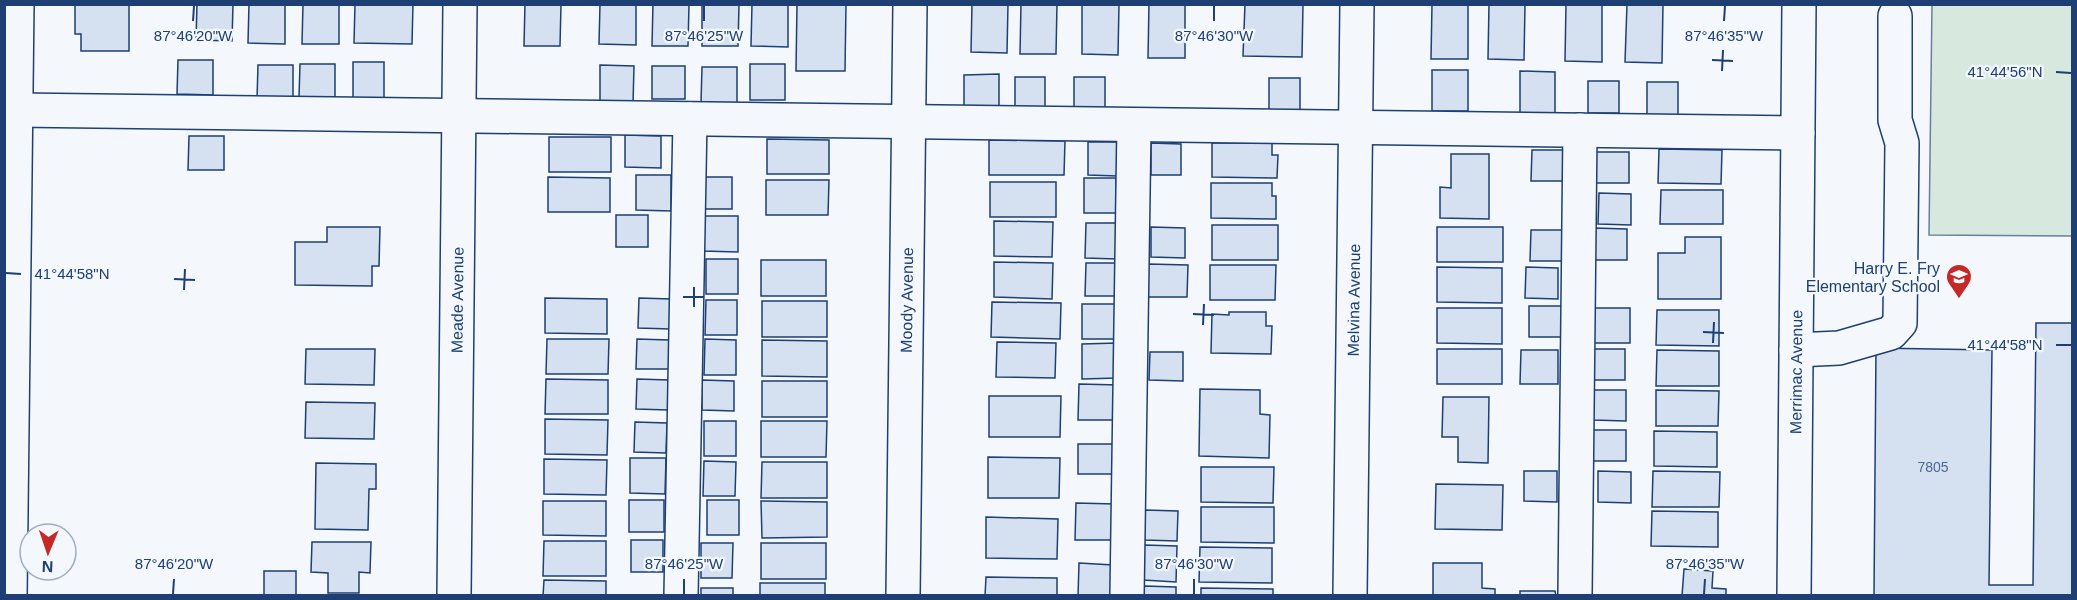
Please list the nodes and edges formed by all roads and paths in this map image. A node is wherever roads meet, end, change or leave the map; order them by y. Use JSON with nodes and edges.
{"nodes":[{"id":1,"x":17,"y":4,"type":"edge"},
{"id":2,"x":460,"y":4,"type":"edge"},
{"id":3,"x":910,"y":4,"type":"edge"},
{"id":4,"x":1357,"y":4,"type":"edge"},
{"id":5,"x":1799,"y":4,"type":"edge"},
{"id":6,"x":1895,"y":16,"type":"dead end"},
{"id":7,"x":11,"y":56,"type":"edge"},
{"id":8,"x":16,"y":110,"type":"junction"},
{"id":9,"x":459,"y":116,"type":"junction"},
{"id":10,"x":690,"y":119,"type":"junction"},
{"id":11,"x":908,"y":122,"type":"junction"},
{"id":12,"x":1134,"y":125,"type":"junction"},
{"id":13,"x":1356,"y":128,"type":"junction"},
{"id":14,"x":1580,"y":130,"type":"junction"},
{"id":15,"x":1798,"y":133,"type":"junction"},
{"id":16,"x":1796,"y":350,"type":"junction"},
{"id":17,"x":10,"y":596,"type":"edge"},
{"id":18,"x":453,"y":596,"type":"edge"},
{"id":19,"x":681,"y":596,"type":"edge"},
{"id":20,"x":903,"y":596,"type":"edge"},
{"id":21,"x":1127,"y":596,"type":"edge"},
{"id":22,"x":1350,"y":596,"type":"edge"},
{"id":23,"x":1575,"y":596,"type":"edge"},
{"id":24,"x":1794,"y":596,"type":"edge"}],
"edges":[{"from":1,"to":7,"type":"street"},
{"from":2,"to":9,"type":"street","name":"Meade Avenue"},
{"from":3,"to":11,"type":"street","name":"Moody Avenue"},
{"from":4,"to":13,"type":"street","name":"Melvina Avenue"},
{"from":5,"to":15,"type":"street","name":"Merrimac Avenue"},
{"from":6,"to":16,"type":"street"},
{"from":7,"to":8,"type":"street"},
{"from":8,"to":9,"type":"street"},
{"from":8,"to":17,"type":"street"},
{"from":9,"to":10,"type":"street"},
{"from":9,"to":18,"type":"street","name":"Meade Avenue"},
{"from":10,"to":11,"type":"street"},
{"from":10,"to":19,"type":"street"},
{"from":11,"to":12,"type":"street"},
{"from":11,"to":20,"type":"street","name":"Moody Avenue"},
{"from":12,"to":13,"type":"street"},
{"from":12,"to":21,"type":"street"},
{"from":13,"to":14,"type":"street"},
{"from":13,"to":22,"type":"street","name":"Melvina Avenue"},
{"from":14,"to":15,"type":"street"},
{"from":14,"to":23,"type":"street"},
{"from":15,"to":16,"type":"street","name":"Merrimac Avenue"},
{"from":16,"to":24,"type":"street","name":"Merrimac Avenue"}]}
